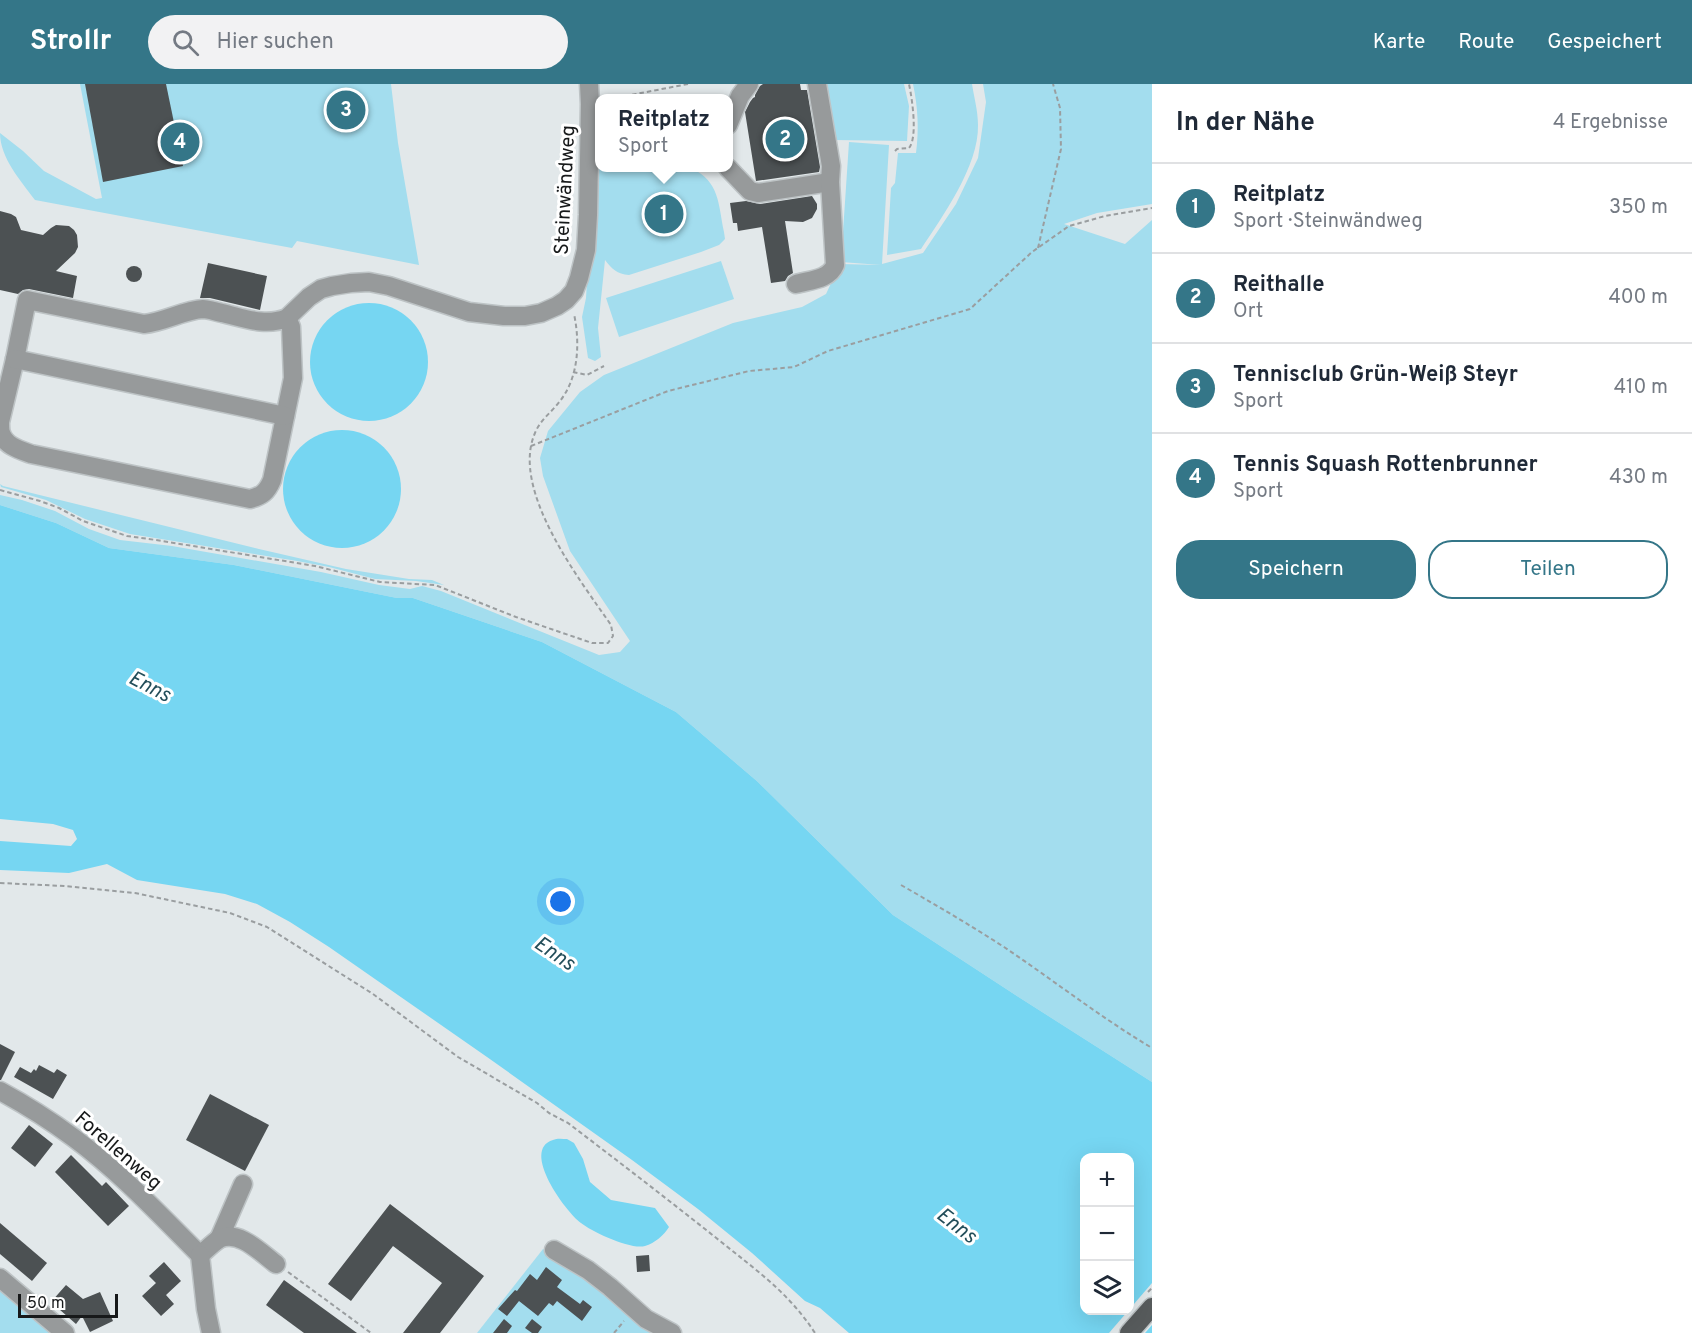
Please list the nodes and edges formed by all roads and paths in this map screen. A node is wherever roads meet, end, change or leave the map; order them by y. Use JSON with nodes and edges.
{"nodes":[{"id":1,"x":589,"y":84,"type":"edge"},
{"id":2,"x":688,"y":84,"type":"edge"},
{"id":3,"x":749,"y":84,"type":"edge"},
{"id":4,"x":817,"y":84,"type":"edge"},
{"id":5,"x":909,"y":84,"type":"edge"},
{"id":6,"x":1053,"y":84,"type":"edge"},
{"id":7,"x":636,"y":94,"type":"edge"},
{"id":8,"x":595,"y":105,"type":"edge"},
{"id":9,"x":733,"y":114,"type":"edge"},
{"id":10,"x":895,"y":151,"type":"dead end"},
{"id":11,"x":732,"y":172,"type":"edge"},
{"id":12,"x":830,"y":182,"type":"junction"},
{"id":13,"x":1152,"y":208,"type":"edge"},
{"id":14,"x":1038,"y":248,"type":"junction"},
{"id":15,"x":796,"y":284,"type":"dead end"},
{"id":16,"x":566,"y":300,"type":"junction"},
{"id":17,"x":287,"y":318,"type":"junction"},
{"id":18,"x":15,"y":359,"type":"junction"},
{"id":19,"x":604,"y":366,"type":"dead end"},
{"id":20,"x":573,"y":372,"type":"junction"},
{"id":21,"x":285,"y":416,"type":"junction"},
{"id":22,"x":531,"y":446,"type":"junction"},
{"id":23,"x":0,"y":490,"type":"edge"},
{"id":24,"x":0,"y":883,"type":"edge"},
{"id":25,"x":901,"y":885,"type":"dead end"},
{"id":26,"x":1152,"y":1048,"type":"edge"},
{"id":27,"x":0,"y":1091,"type":"edge"},
{"id":28,"x":243,"y":1184,"type":"dead end"},
{"id":29,"x":219,"y":1239,"type":"junction"},
{"id":30,"x":554,"y":1250,"type":"dead end"},
{"id":31,"x":200,"y":1255,"type":"junction"},
{"id":32,"x":276,"y":1264,"type":"joint"},
{"id":33,"x":0,"y":1278,"type":"edge"},
{"id":34,"x":1152,"y":1306,"type":"edge"},
{"id":35,"x":65,"y":1333,"type":"edge"},
{"id":36,"x":212,"y":1333,"type":"edge"},
{"id":37,"x":371,"y":1333,"type":"edge"},
{"id":38,"x":672,"y":1333,"type":"edge"},
{"id":39,"x":815,"y":1333,"type":"edge"},
{"id":40,"x":1129,"y":1333,"type":"edge"}],
"edges":[{"from":1,"to":8,"type":"street","name":"Steinwändweg"},
{"from":2,"to":7,"type":"path"},
{"from":3,"to":9,"type":"street"},
{"from":4,"to":12,"type":"street"},
{"from":5,"to":10,"type":"path"},
{"from":6,"to":14,"type":"path"},
{"from":8,"to":16,"type":"street","name":"Steinwändweg"},
{"from":11,"to":12,"type":"street"},
{"from":12,"to":15,"type":"street"},
{"from":13,"to":14,"type":"path"},
{"from":14,"to":22,"type":"path"},
{"from":16,"to":17,"type":"street"},
{"from":16,"to":20,"type":"path"},
{"from":17,"to":18,"type":"street"},
{"from":17,"to":21,"type":"street"},
{"from":18,"to":21,"type":"street"},
{"from":18,"to":21,"type":"street"},
{"from":19,"to":20,"type":"path"},
{"from":20,"to":22,"type":"path"},
{"from":22,"to":23,"type":"path"},
{"from":24,"to":39,"type":"path"},
{"from":25,"to":26,"type":"path"},
{"from":27,"to":31,"type":"street","name":"Forellenweg"},
{"from":28,"to":29,"type":"street"},
{"from":29,"to":31,"type":"street"},
{"from":29,"to":32,"type":"street"},
{"from":30,"to":38,"type":"street"},
{"from":31,"to":36,"type":"street"},
{"from":32,"to":37,"type":"path"},
{"from":33,"to":35,"type":"street"},
{"from":34,"to":40,"type":"main road"}]}
